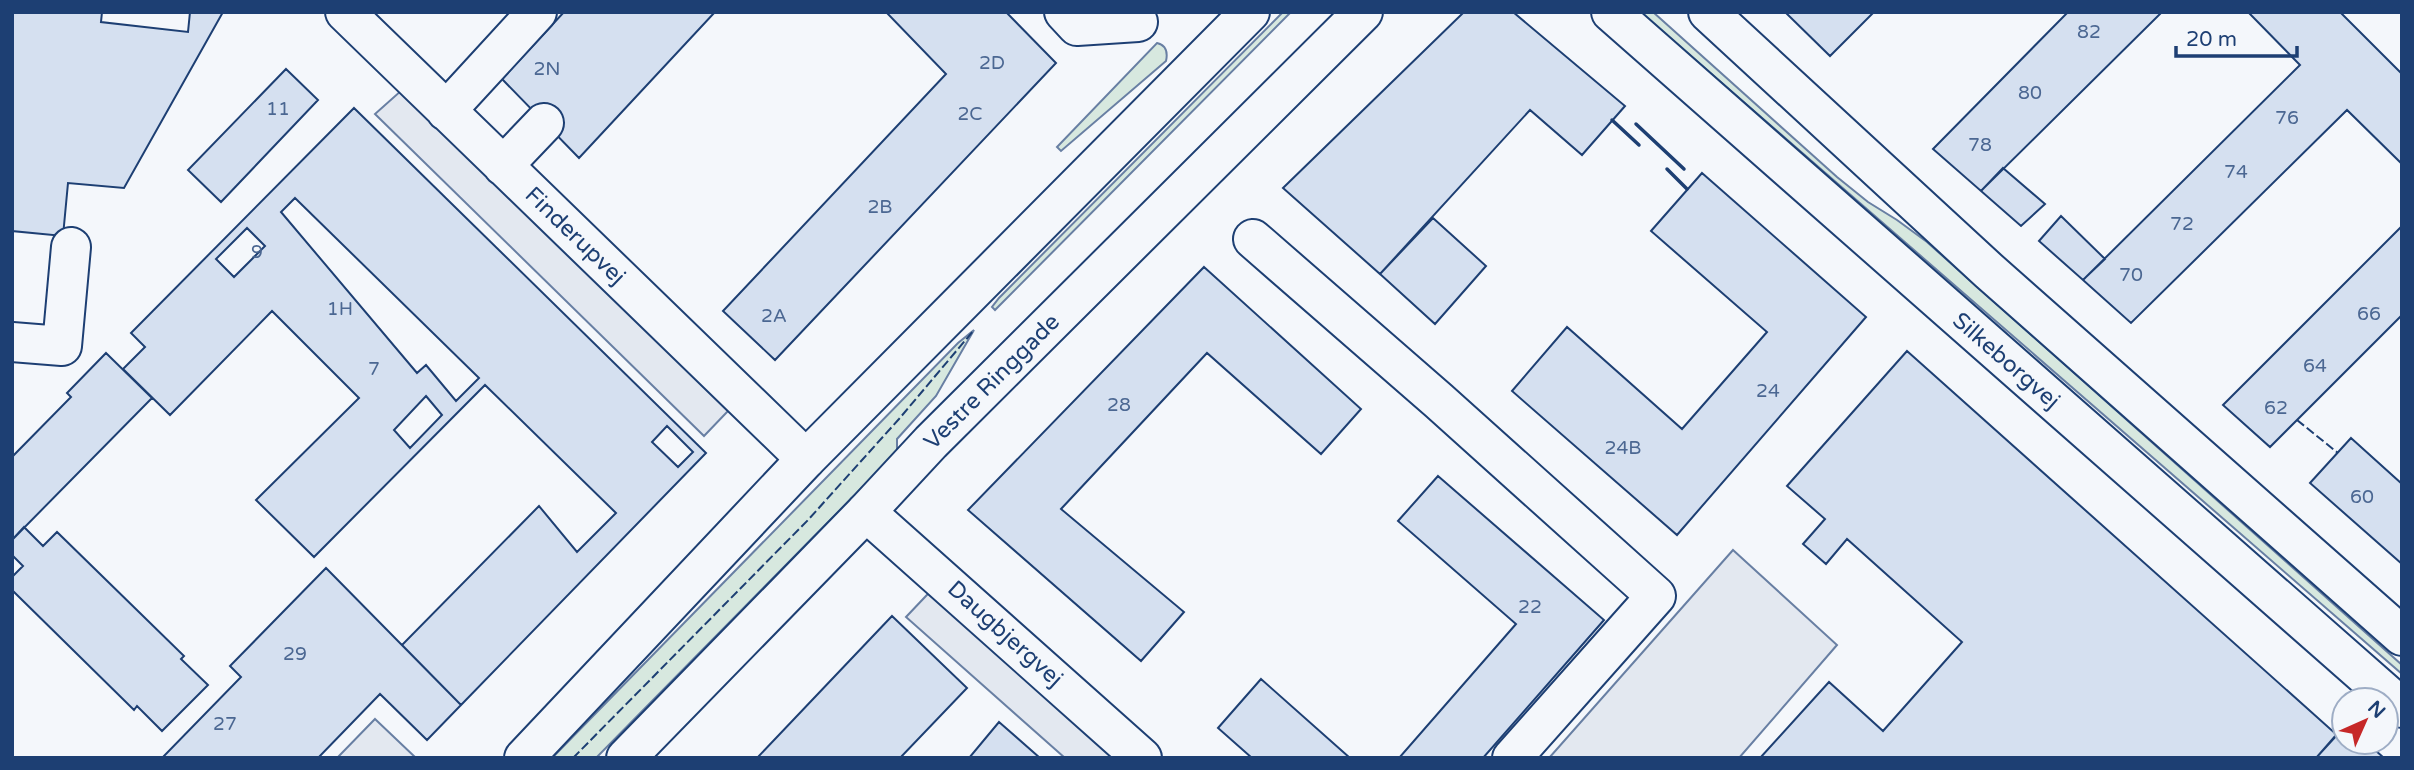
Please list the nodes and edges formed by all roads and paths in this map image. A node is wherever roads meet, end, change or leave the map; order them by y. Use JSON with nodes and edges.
{"nodes":[{"id":1,"x":345,"y":12,"type":"edge"},
{"id":2,"x":537,"y":12,"type":"edge"},
{"id":3,"x":1064,"y":12,"type":"edge"},
{"id":4,"x":1363,"y":12,"type":"edge"},
{"id":5,"x":1611,"y":12,"type":"edge"},
{"id":6,"x":1708,"y":12,"type":"edge"},
{"id":7,"x":1245,"y":14,"type":"edge"},
{"id":8,"x":1138,"y":22,"type":"dead end"},
{"id":9,"x":446,"y":111,"type":"junction"},
{"id":10,"x":544,"y":123,"type":"dead end"},
{"id":11,"x":503,"y":166,"type":"junction"},
{"id":12,"x":1253,"y":239,"type":"dead end"},
{"id":13,"x":71,"y":247,"type":"dead end"},
{"id":14,"x":12,"y":341,"type":"edge"},
{"id":15,"x":806,"y":459,"type":"junction"},
{"id":16,"x":866,"y":512,"type":"junction"},
{"id":17,"x":2402,"y":636,"type":"edge"},
{"id":18,"x":2402,"y":708,"type":"edge"},
{"id":19,"x":1494,"y":757,"type":"edge"},
{"id":20,"x":524,"y":758,"type":"edge"},
{"id":21,"x":626,"y":758,"type":"edge"},
{"id":22,"x":1142,"y":758,"type":"edge"}],
"edges":[{"from":1,"to":9,"type":"street","name":"Finderupvej"},
{"from":2,"to":9,"type":"street"},
{"from":3,"to":8,"type":"street"},
{"from":4,"to":16,"type":"street","name":"Vestre Ringgade"},
{"from":5,"to":18,"type":"street","name":"Silkeborgvej"},
{"from":6,"to":17,"type":"street"},
{"from":7,"to":15,"type":"street"},
{"from":9,"to":11,"type":"street","name":"Finderupvej"},
{"from":10,"to":11,"type":"street"},
{"from":11,"to":15,"type":"street","name":"Finderupvej"},
{"from":12,"to":19,"type":"street"},
{"from":13,"to":14,"type":"street"},
{"from":15,"to":20,"type":"street"},
{"from":16,"to":21,"type":"street","name":"Vestre Ringgade"},
{"from":16,"to":22,"type":"street","name":"Daugbjergvej"}]}
